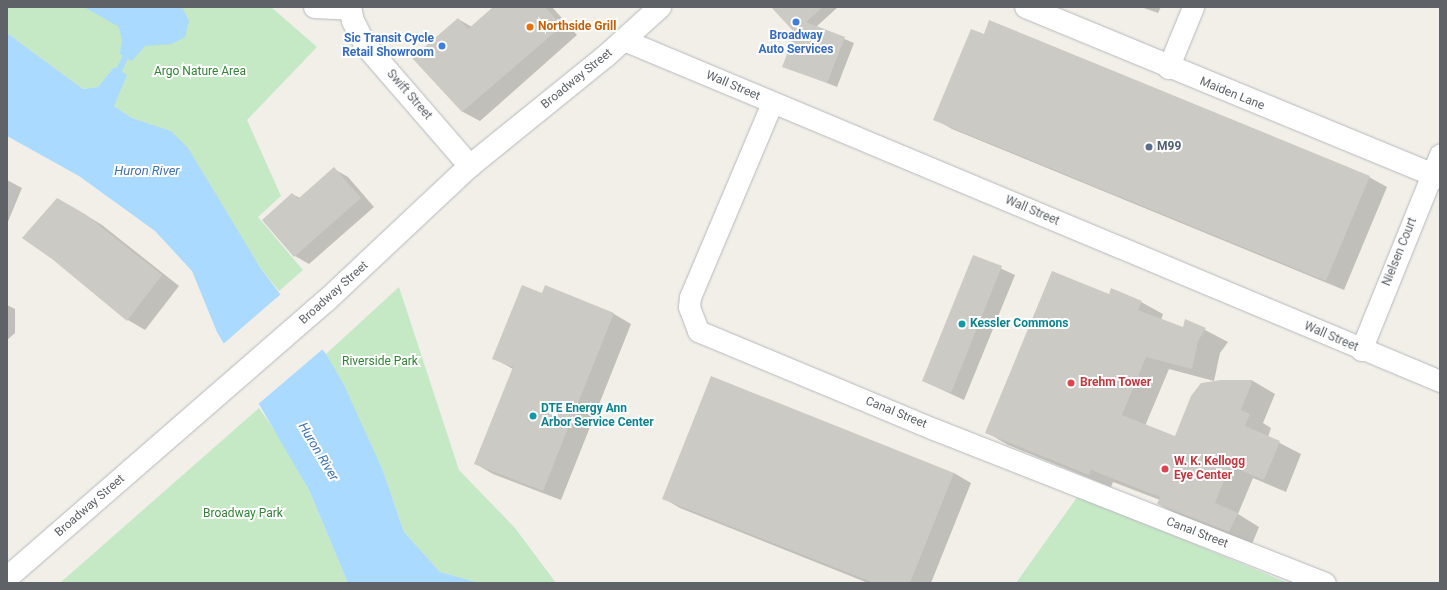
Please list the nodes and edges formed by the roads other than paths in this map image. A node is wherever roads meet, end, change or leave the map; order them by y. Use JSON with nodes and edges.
{"nodes":[{"id":1,"x":314,"y":7,"type":"edge"},
{"id":2,"x":660,"y":7,"type":"edge"},
{"id":3,"x":1026,"y":7,"type":"edge"},
{"id":4,"x":1193,"y":7,"type":"edge"},
{"id":5,"x":350,"y":8,"type":"edge"},
{"id":6,"x":624,"y":40,"type":"junction"},
{"id":7,"x":1168,"y":68,"type":"junction"},
{"id":8,"x":772,"y":103,"type":"junction"},
{"id":9,"x":1440,"y":154,"type":"edge"},
{"id":10,"x":470,"y":166,"type":"junction"},
{"id":11,"x":1436,"y":176,"type":"edge"},
{"id":12,"x":1361,"y":350,"type":"junction"},
{"id":13,"x":1440,"y":381,"type":"edge"},
{"id":14,"x":7,"y":578,"type":"edge"},
{"id":15,"x":1325,"y":583,"type":"edge"}],
"edges":[{"from":1,"to":5,"type":"street","name":"Swift Street"},
{"from":2,"to":6,"type":"main road","name":"Broadway Street"},
{"from":3,"to":7,"type":"main road","name":"Maiden Lane"},
{"from":4,"to":7,"type":"street"},
{"from":5,"to":10,"type":"main road","name":"Swift Street"},
{"from":6,"to":8,"type":"street","name":"Wall Street"},
{"from":6,"to":10,"type":"main road","name":"Broadway Street"},
{"from":7,"to":11,"type":"main road","name":"Maiden Lane"},
{"from":8,"to":12,"type":"street","name":"Wall Street"},
{"from":8,"to":15,"type":"street","name":"Canal Street"},
{"from":9,"to":11,"type":"street","name":"Nielsen Court"},
{"from":10,"to":14,"type":"main road","name":"Broadway Street"},
{"from":11,"to":12,"type":"street","name":"Nielsen Court"},
{"from":12,"to":13,"type":"street","name":"Wall Street"}]}
